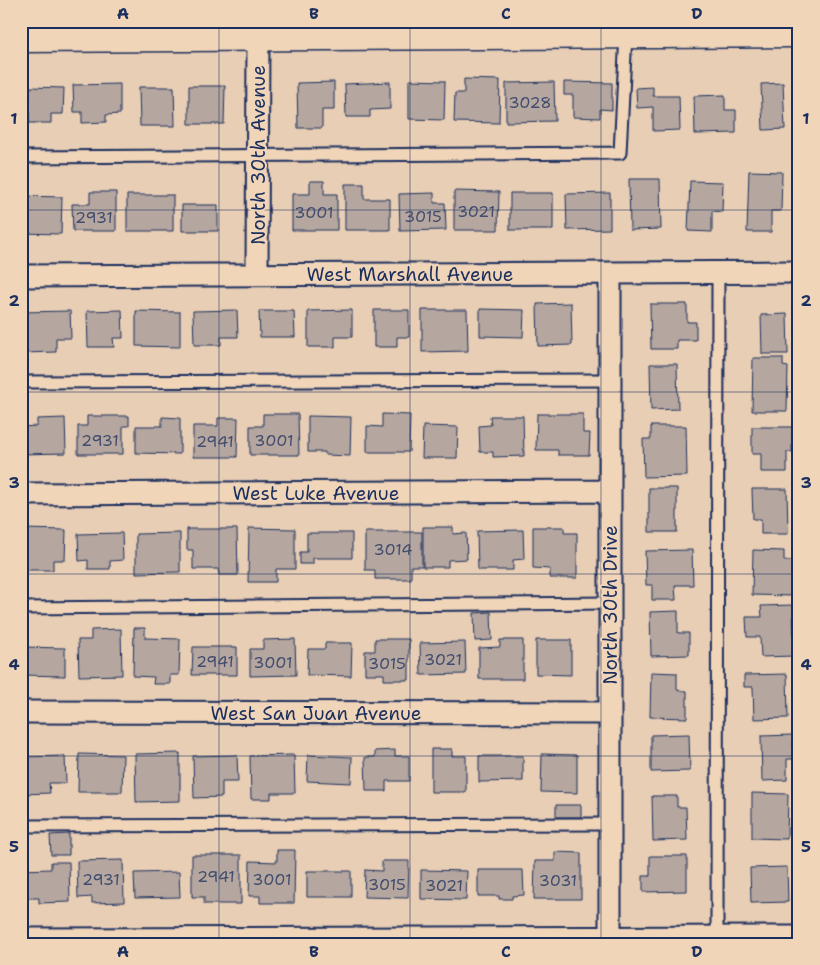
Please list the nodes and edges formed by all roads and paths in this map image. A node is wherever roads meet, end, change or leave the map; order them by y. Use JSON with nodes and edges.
{"nodes":[{"id":1,"x":555,"y":28,"type":"edge"},
{"id":2,"x":799,"y":33,"type":"edge"},
{"id":3,"x":34,"y":34,"type":"edge"},
{"id":4,"x":626,"y":34,"type":"junction"},
{"id":5,"x":258,"y":36,"type":"junction"},
{"id":6,"x":258,"y":155,"type":"junction"},
{"id":7,"x":21,"y":157,"type":"edge"},
{"id":8,"x":718,"y":272,"type":"junction"},
{"id":9,"x":799,"y":272,"type":"edge"},
{"id":10,"x":610,"y":273,"type":"junction"},
{"id":11,"x":257,"y":274,"type":"junction"},
{"id":12,"x":21,"y":276,"type":"edge"},
{"id":13,"x":611,"y":380,"type":"junction"},
{"id":14,"x":21,"y":382,"type":"edge"},
{"id":15,"x":610,"y":491,"type":"junction"},
{"id":16,"x":21,"y":494,"type":"edge"},
{"id":17,"x":610,"y":603,"type":"junction"},
{"id":18,"x":21,"y":608,"type":"edge"},
{"id":19,"x":21,"y":712,"type":"edge"},
{"id":20,"x":610,"y":713,"type":"junction"},
{"id":21,"x":610,"y":824,"type":"junction"},
{"id":22,"x":21,"y":826,"type":"edge"},
{"id":23,"x":610,"y":937,"type":"junction"},
{"id":24,"x":717,"y":937,"type":"junction"},
{"id":25,"x":799,"y":937,"type":"edge"},
{"id":26,"x":21,"y":939,"type":"edge"}],
"edges":[{"from":1,"to":4,"type":"street"},
{"from":1,"to":5,"type":"street"},
{"from":2,"to":4,"type":"street"},
{"from":3,"to":5,"type":"street"},
{"from":4,"to":6,"type":"lane"},
{"from":5,"to":6,"type":"street","name":"North 30th Avenue"},
{"from":6,"to":7,"type":"lane"},
{"from":6,"to":11,"type":"street","name":"North 30th Avenue"},
{"from":8,"to":9,"type":"street","name":"West Marshall Avenue"},
{"from":8,"to":10,"type":"street","name":"West Marshall Avenue"},
{"from":8,"to":24,"type":"lane"},
{"from":10,"to":11,"type":"street","name":"West Marshall Avenue"},
{"from":10,"to":13,"type":"street","name":"North 30th Drive"},
{"from":11,"to":12,"type":"street","name":"West Marshall Avenue"},
{"from":13,"to":14,"type":"lane"},
{"from":13,"to":15,"type":"street","name":"North 30th Drive"},
{"from":15,"to":16,"type":"street","name":"West Luke Avenue"},
{"from":15,"to":17,"type":"street","name":"North 30th Drive"},
{"from":17,"to":18,"type":"lane"},
{"from":17,"to":20,"type":"street","name":"North 30th Drive"},
{"from":19,"to":20,"type":"street","name":"West San Juan Avenue"},
{"from":20,"to":21,"type":"street","name":"North 30th Drive"},
{"from":21,"to":22,"type":"lane"},
{"from":21,"to":23,"type":"street","name":"North 30th Drive"},
{"from":23,"to":24,"type":"street"},
{"from":23,"to":26,"type":"street"},
{"from":24,"to":25,"type":"street"}]}
